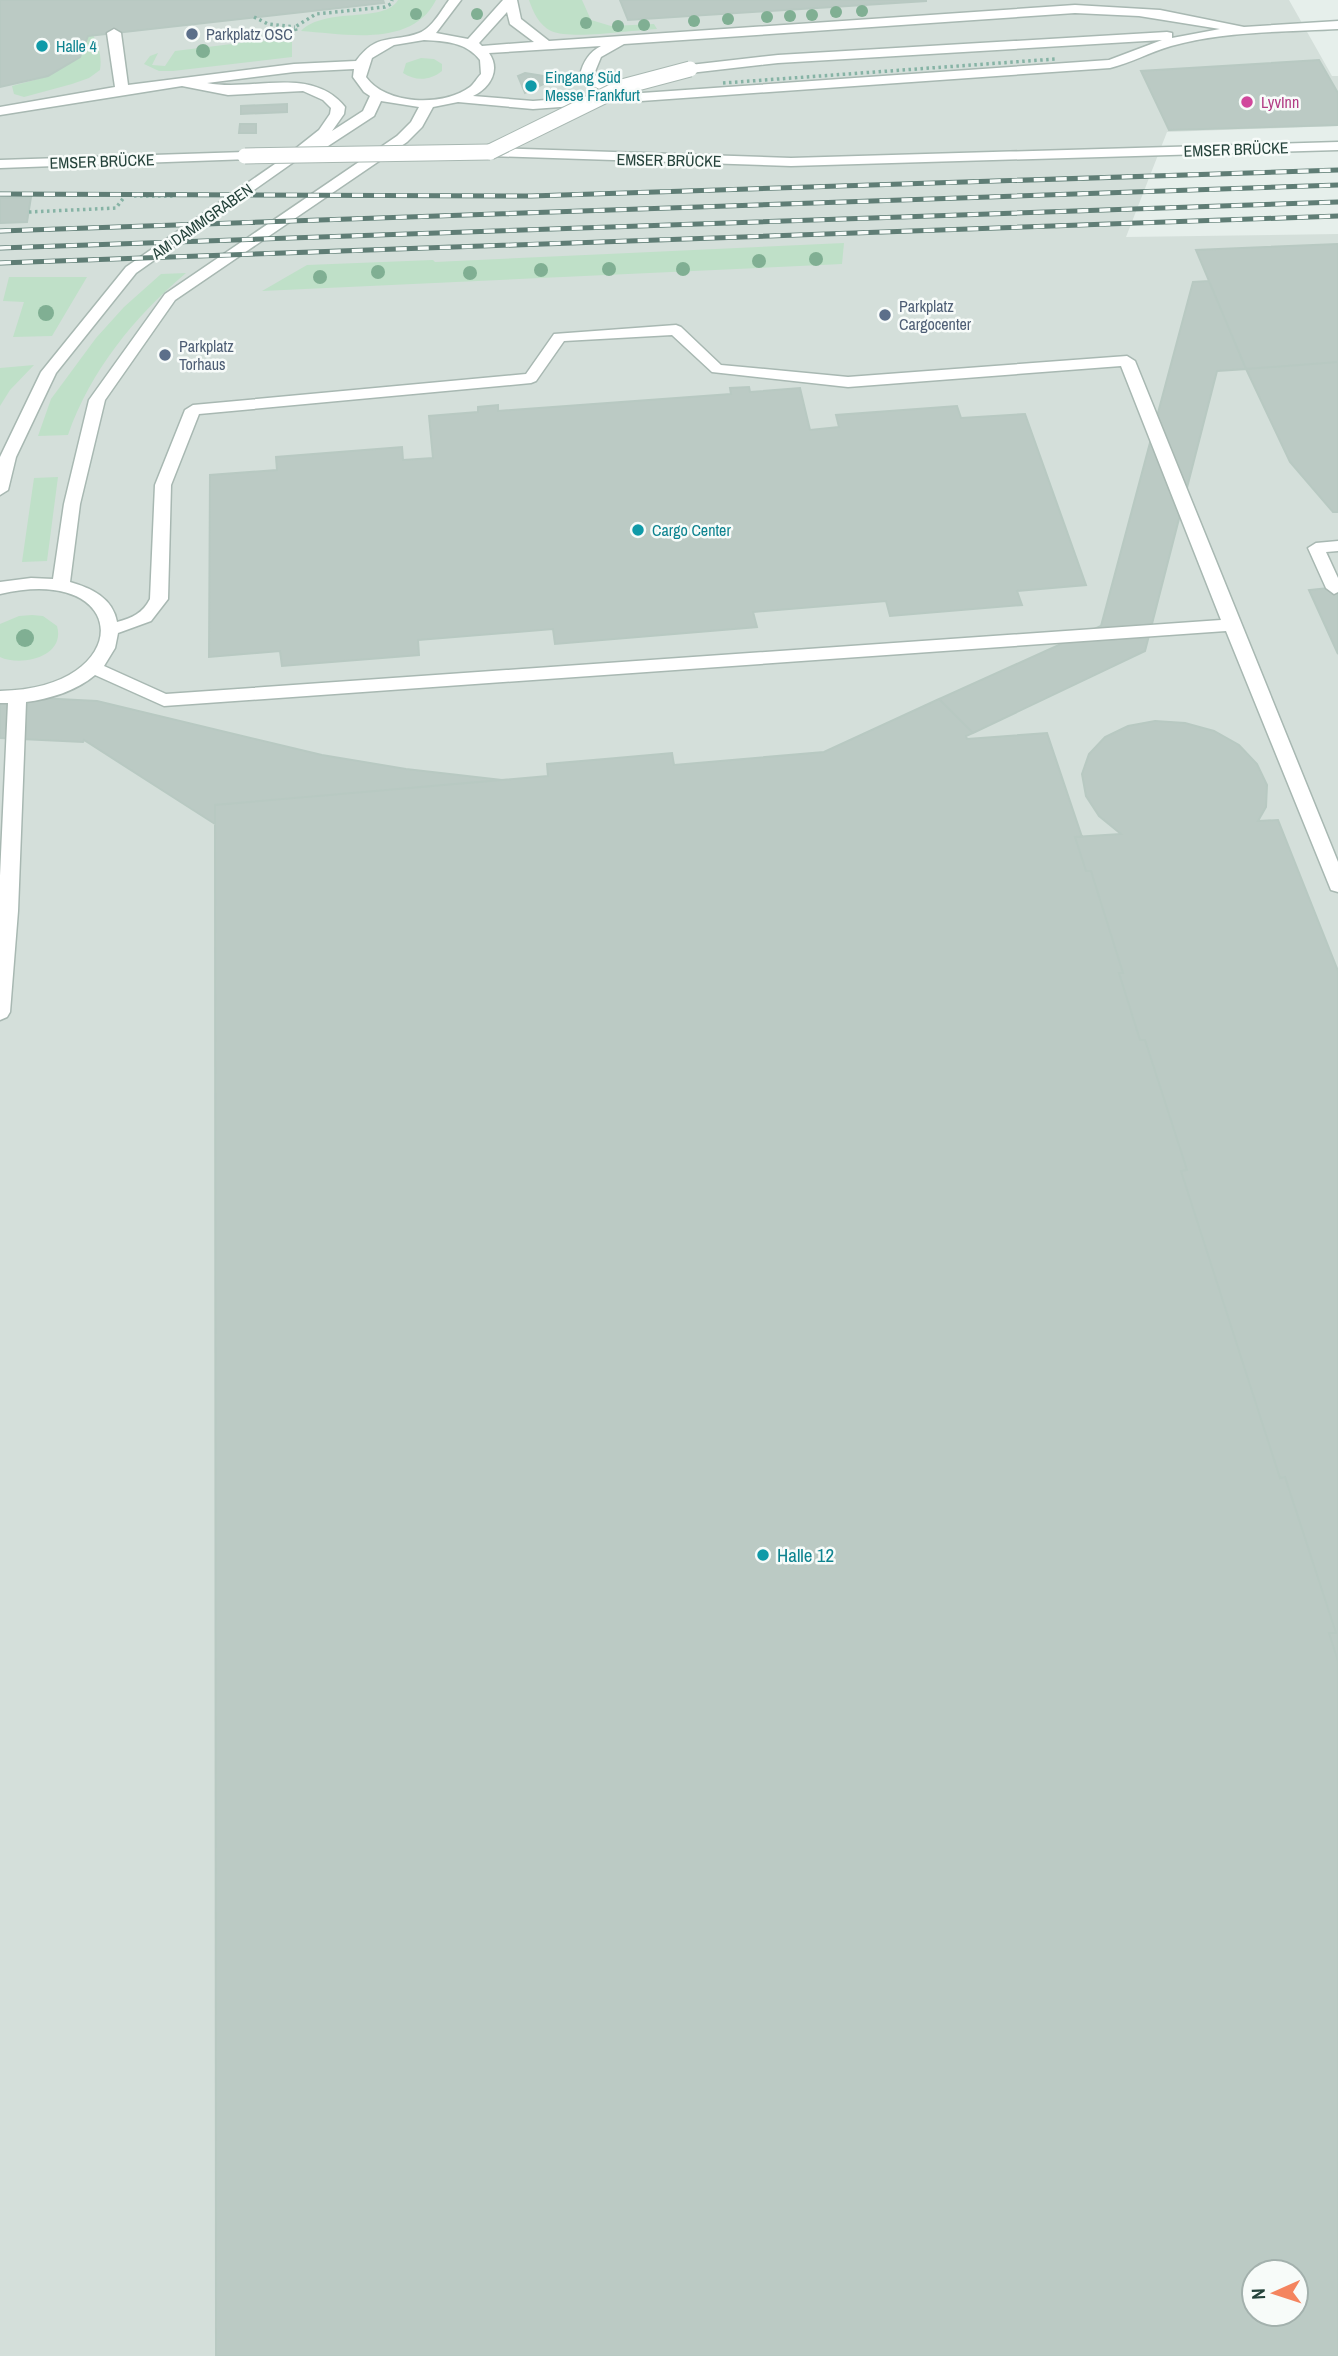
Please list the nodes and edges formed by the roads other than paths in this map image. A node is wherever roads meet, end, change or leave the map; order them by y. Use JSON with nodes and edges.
{"nodes":[{"id":1,"x":455,"y":0,"type":"edge"},
{"id":2,"x":510,"y":0,"type":"edge"},
{"id":3,"x":1338,"y":24,"type":"edge"},
{"id":4,"x":1244,"y":31,"type":"junction"},
{"id":5,"x":114,"y":33,"type":"dead end"},
{"id":6,"x":1221,"y":33,"type":"junction"},
{"id":7,"x":424,"y":36,"type":"junction"},
{"id":8,"x":629,"y":40,"type":"junction"},
{"id":9,"x":547,"y":46,"type":"junction"},
{"id":10,"x":475,"y":47,"type":"junction"},
{"id":11,"x":361,"y":65,"type":"junction"},
{"id":12,"x":180,"y":82,"type":"junction"},
{"id":13,"x":122,"y":89,"type":"junction"},
{"id":14,"x":377,"y":95,"type":"junction"},
{"id":15,"x":641,"y":97,"type":"junction"},
{"id":16,"x":456,"y":98,"type":"junction"},
{"id":17,"x":428,"y":103,"type":"junction"},
{"id":18,"x":495,"y":103,"type":"junction"},
{"id":19,"x":0,"y":111,"type":"edge"},
{"id":20,"x":417,"y":124,"type":"junction"},
{"id":21,"x":1338,"y":146,"type":"edge"},
{"id":22,"x":490,"y":152,"type":"junction"},
{"id":23,"x":290,"y":160,"type":"junction"},
{"id":24,"x":0,"y":164,"type":"edge"},
{"id":25,"x":4,"y":458,"type":"edge"},
{"id":26,"x":0,"y":490,"type":"edge"},
{"id":27,"x":1338,"y":546,"type":"edge"},
{"id":28,"x":61,"y":584,"type":"junction"},
{"id":29,"x":0,"y":588,"type":"edge"},
{"id":30,"x":1334,"y":588,"type":"dead end"},
{"id":31,"x":1232,"y":625,"type":"junction"},
{"id":32,"x":110,"y":631,"type":"junction"},
{"id":33,"x":92,"y":667,"type":"junction"},
{"id":34,"x":8,"y":698,"type":"edge"},
{"id":35,"x":1338,"y":885,"type":"edge"},
{"id":36,"x":0,"y":1012,"type":"edge"}],
"edges":[{"from":1,"to":7,"type":"street"},
{"from":2,"to":9,"type":"street"},
{"from":2,"to":10,"type":"street"},
{"from":3,"to":4,"type":"street"},
{"from":4,"to":6,"type":"street"},
{"from":4,"to":8,"type":"street"},
{"from":5,"to":13,"type":"street"},
{"from":6,"to":15,"type":"street"},
{"from":6,"to":22,"type":"street","bridge":true},
{"from":7,"to":10,"type":"street"},
{"from":7,"to":11,"type":"street"},
{"from":8,"to":9,"type":"street"},
{"from":8,"to":15,"type":"street"},
{"from":9,"to":10,"type":"street"},
{"from":10,"to":16,"type":"street"},
{"from":11,"to":12,"type":"street"},
{"from":11,"to":14,"type":"street"},
{"from":12,"to":13,"type":"street"},
{"from":12,"to":23,"type":"street","name":"AM DAMMGRABEN"},
{"from":13,"to":19,"type":"street"},
{"from":14,"to":17,"type":"street"},
{"from":14,"to":23,"type":"street"},
{"from":15,"to":18,"type":"street"},
{"from":16,"to":17,"type":"street"},
{"from":16,"to":18,"type":"street"},
{"from":17,"to":20,"type":"street"},
{"from":18,"to":20,"type":"street"},
{"from":20,"to":28,"type":"street"},
{"from":21,"to":22,"type":"street","name":"EMSER BRÜCKE"},
{"from":22,"to":24,"type":"street","name":"EMSER BRÜCKE","bridge":true},
{"from":23,"to":25,"type":"street","name":"AM DAMMGRABEN"},
{"from":25,"to":26,"type":"street","name":"AM DAMMGRABEN"},
{"from":27,"to":30,"type":"street"},
{"from":28,"to":29,"type":"street"},
{"from":28,"to":32,"type":"street"},
{"from":31,"to":32,"type":"street"},
{"from":31,"to":33,"type":"street"},
{"from":31,"to":35,"type":"street"},
{"from":32,"to":33,"type":"street"},
{"from":33,"to":34,"type":"street"},
{"from":34,"to":36,"type":"street"}]}
